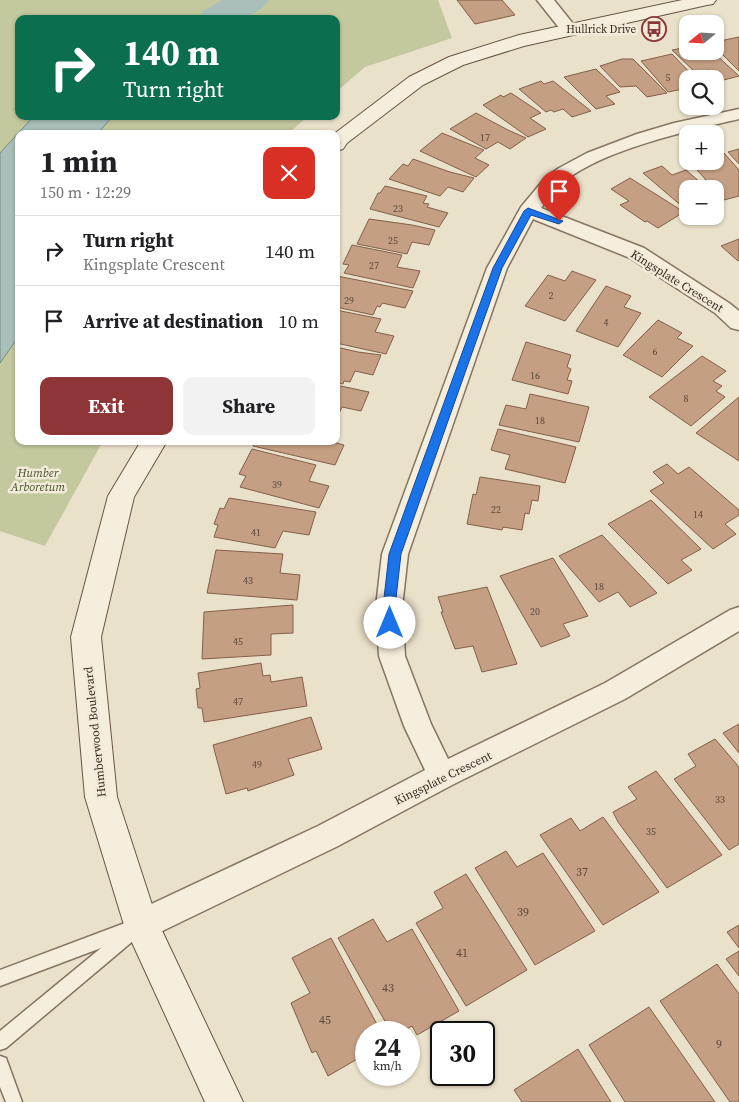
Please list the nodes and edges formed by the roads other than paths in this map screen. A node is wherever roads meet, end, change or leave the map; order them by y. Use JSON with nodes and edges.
{"nodes":[{"id":1,"x":545,"y":0,"type":"edge"},
{"id":2,"x":707,"y":0,"type":"edge"},
{"id":3,"x":570,"y":30,"type":"junction"},
{"id":4,"x":739,"y":114,"type":"edge"},
{"id":5,"x":340,"y":139,"type":"edge"},
{"id":6,"x":528,"y":211,"type":"junction"},
{"id":7,"x":739,"y":323,"type":"edge"},
{"id":8,"x":152,"y":445,"type":"edge"},
{"id":9,"x":739,"y":618,"type":"edge"},
{"id":10,"x":442,"y":776,"type":"junction"},
{"id":11,"x":141,"y":925,"type":"junction"},
{"id":12,"x":0,"y":978,"type":"edge"},
{"id":13,"x":0,"y":1042,"type":"edge"},
{"id":14,"x":0,"y":1064,"type":"edge"},
{"id":15,"x":14,"y":1102,"type":"edge"},
{"id":16,"x":224,"y":1102,"type":"edge"}],
"edges":[{"from":1,"to":3,"type":"street"},
{"from":2,"to":3,"type":"street"},
{"from":3,"to":5,"type":"street"},
{"from":4,"to":6,"type":"street"},
{"from":6,"to":7,"type":"street","name":"Kingsplate Crescent"},
{"from":6,"to":10,"type":"street"},
{"from":8,"to":11,"type":"street","name":"Humberwood Boulevard"},
{"from":9,"to":10,"type":"street","name":"Kingsplate Crescent"},
{"from":10,"to":11,"type":"street","name":"Kingsplate Crescent"},
{"from":11,"to":12,"type":"lane"},
{"from":11,"to":13,"type":"lane"},
{"from":11,"to":16,"type":"street","name":"Humberwood Boulevard"},
{"from":14,"to":15,"type":"lane"}]}
